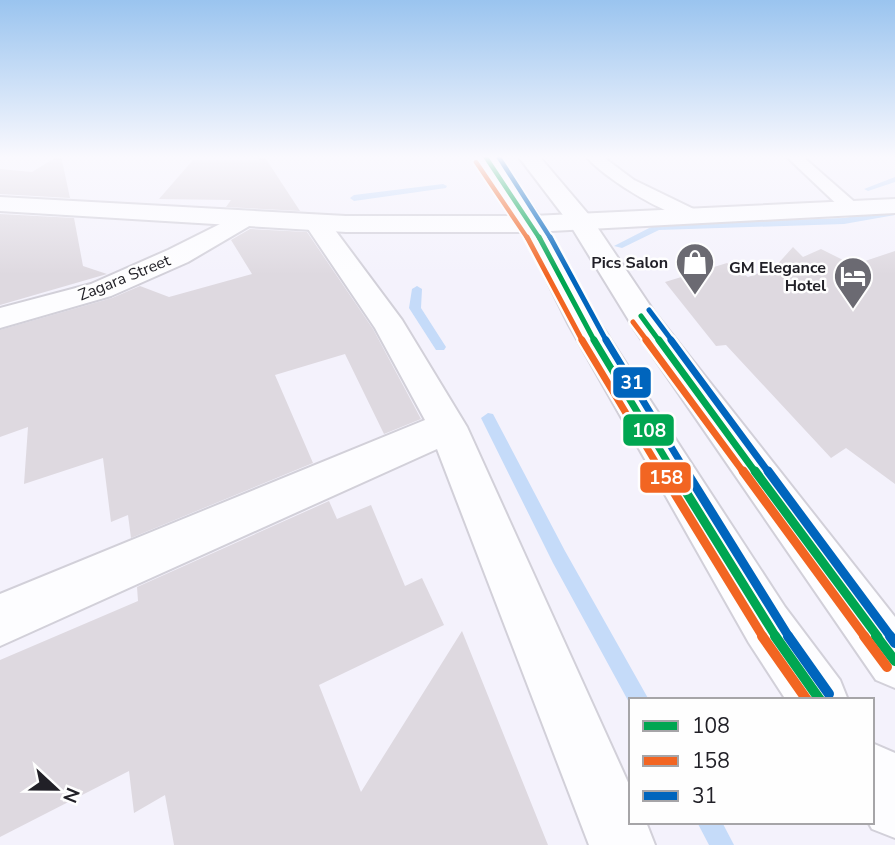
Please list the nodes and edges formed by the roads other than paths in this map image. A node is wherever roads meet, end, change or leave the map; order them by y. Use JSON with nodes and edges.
{"nodes":[{"id":1,"x":512,"y":195,"type":"edge"},
{"id":2,"x":560,"y":195,"type":"edge"},
{"id":3,"x":652,"y":195,"type":"edge"},
{"id":4,"x":836,"y":195,"type":"edge"},
{"id":5,"x":0,"y":204,"type":"edge"},
{"id":6,"x":895,"y":206,"type":"edge"},
{"id":7,"x":852,"y":209,"type":"junction"},
{"id":8,"x":697,"y":215,"type":"junction"},
{"id":9,"x":242,"y":220,"type":"junction"},
{"id":10,"x":580,"y":220,"type":"junction"},
{"id":11,"x":317,"y":223,"type":"junction"},
{"id":12,"x":532,"y":224,"type":"junction"},
{"id":13,"x":0,"y":318,"type":"edge"},
{"id":14,"x":448,"y":427,"type":"junction"},
{"id":15,"x":0,"y":620,"type":"edge"},
{"id":16,"x":895,"y":661,"type":"edge"},
{"id":17,"x":819,"y":698,"type":"edge"},
{"id":18,"x":874,"y":777,"type":"edge"},
{"id":19,"x":895,"y":806,"type":"edge"},
{"id":20,"x":622,"y":845,"type":"edge"}],
"edges":[{"from":1,"to":12,"type":"street"},
{"from":2,"to":10,"type":"street"},
{"from":3,"to":8,"type":"lane"},
{"from":4,"to":7,"type":"lane"},
{"from":5,"to":9,"type":"street"},
{"from":6,"to":7,"type":"street"},
{"from":7,"to":8,"type":"street"},
{"from":8,"to":10,"type":"street"},
{"from":9,"to":11,"type":"street"},
{"from":9,"to":13,"type":"street","name":"Zagara Street"},
{"from":10,"to":12,"type":"street"},
{"from":10,"to":16,"type":"street"},
{"from":11,"to":12,"type":"street"},
{"from":11,"to":14,"type":"street"},
{"from":12,"to":17,"type":"street"},
{"from":14,"to":15,"type":"street"},
{"from":14,"to":20,"type":"street"},
{"from":18,"to":19,"type":"street"}]}
